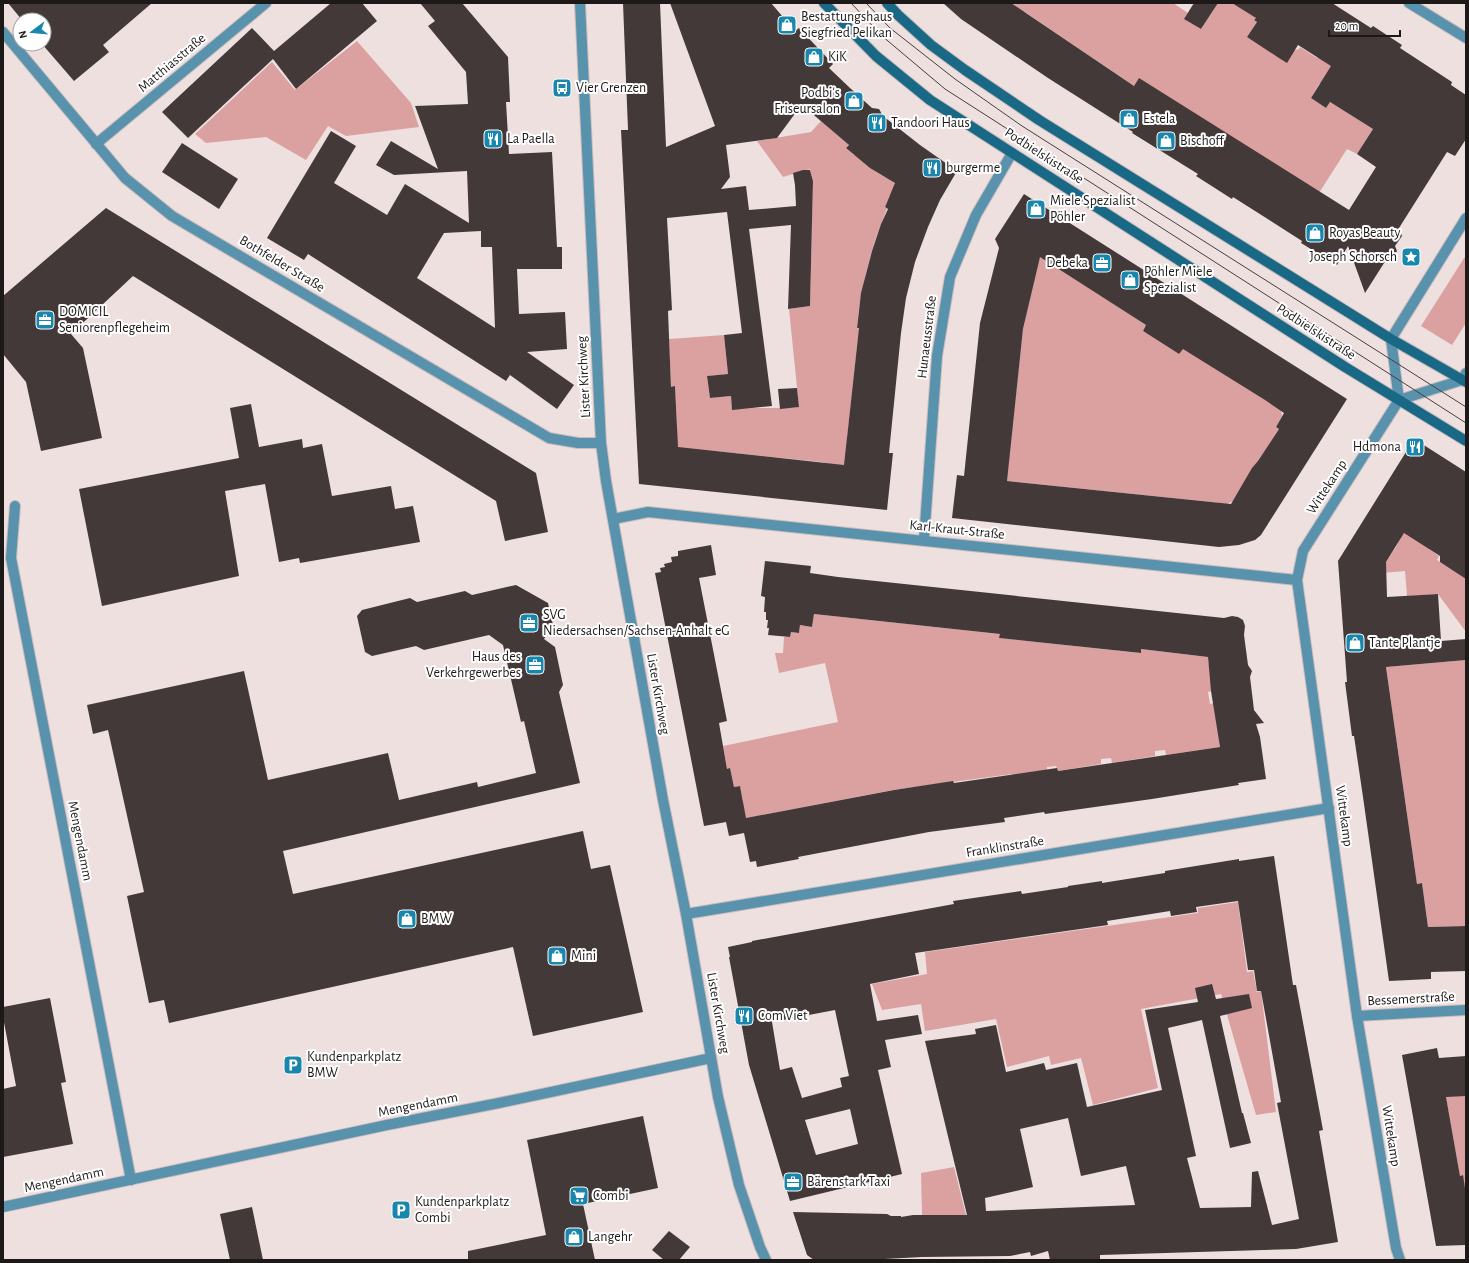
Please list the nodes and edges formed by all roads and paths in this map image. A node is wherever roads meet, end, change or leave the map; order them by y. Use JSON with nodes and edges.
{"nodes":[{"id":1,"x":266,"y":3,"type":"edge"},
{"id":2,"x":580,"y":3,"type":"edge"},
{"id":3,"x":824,"y":3,"type":"edge"},
{"id":4,"x":887,"y":3,"type":"edge"},
{"id":5,"x":1409,"y":3,"type":"edge"},
{"id":6,"x":3,"y":32,"type":"edge"},
{"id":7,"x":1466,"y":38,"type":"edge"},
{"id":8,"x":96,"y":144,"type":"junction"},
{"id":9,"x":1012,"y":153,"type":"junction"},
{"id":10,"x":1466,"y":218,"type":"edge"},
{"id":11,"x":1391,"y":339,"type":"junction"},
{"id":12,"x":1465,"y":378,"type":"edge"},
{"id":13,"x":1399,"y":400,"type":"junction"},
{"id":14,"x":1466,"y":441,"type":"edge"},
{"id":15,"x":601,"y":443,"type":"junction"},
{"id":16,"x":15,"y":506,"type":"dead end"},
{"id":17,"x":613,"y":519,"type":"junction"},
{"id":18,"x":924,"y":540,"type":"junction"},
{"id":19,"x":1297,"y":580,"type":"junction"},
{"id":20,"x":1329,"y":808,"type":"junction"},
{"id":21,"x":686,"y":914,"type":"junction"},
{"id":22,"x":1466,"y":1010,"type":"edge"},
{"id":23,"x":1357,"y":1016,"type":"junction"},
{"id":24,"x":711,"y":1058,"type":"junction"},
{"id":25,"x":131,"y":1180,"type":"junction"},
{"id":26,"x":3,"y":1207,"type":"edge"},
{"id":27,"x":766,"y":1260,"type":"edge"},
{"id":28,"x":1400,"y":1260,"type":"edge"}],
"edges":[{"from":1,"to":8,"type":"street","name":"Matthiasstraße"},
{"from":2,"to":15,"type":"street","name":"Lister Kirchweg"},
{"from":3,"to":9,"type":"main road","name":"Podbielskistraße"},
{"from":4,"to":11,"type":"main road","name":"Podbielskistraße"},
{"from":5,"to":7,"type":"street"},
{"from":6,"to":8,"type":"street","name":"Bothfelder Straße"},
{"from":8,"to":15,"type":"street","name":"Bothfelder Straße"},
{"from":9,"to":13,"type":"main road","name":"Podbielskistraße"},
{"from":9,"to":18,"type":"street","name":"Hunaeusstraße"},
{"from":10,"to":11,"type":"street"},
{"from":11,"to":12,"type":"main road","name":"Podbielskistraße"},
{"from":11,"to":13,"type":"street"},
{"from":12,"to":13,"type":"street"},
{"from":13,"to":14,"type":"main road","name":"Podbielskistraße"},
{"from":13,"to":19,"type":"street","name":"Wittekamp"},
{"from":15,"to":17,"type":"street","name":"Lister Kirchweg"},
{"from":16,"to":25,"type":"street","name":"Mengendamm"},
{"from":17,"to":18,"type":"street","name":"Karl-Kraut-Straße"},
{"from":17,"to":21,"type":"street","name":"Lister Kirchweg"},
{"from":18,"to":19,"type":"street","name":"Karl-Kraut-Straße"},
{"from":19,"to":20,"type":"street","name":"Wittekamp"},
{"from":20,"to":21,"type":"street","name":"Franklinstraße"},
{"from":20,"to":23,"type":"street","name":"Wittekamp"},
{"from":21,"to":24,"type":"street","name":"Lister Kirchweg"},
{"from":22,"to":23,"type":"street","name":"Bessemerstraße"},
{"from":23,"to":28,"type":"street","name":"Wittekamp"},
{"from":24,"to":25,"type":"street","name":"Mengendamm"},
{"from":24,"to":27,"type":"street","name":"Lister Kirchweg"},
{"from":25,"to":26,"type":"street","name":"Mengendamm"}]}
